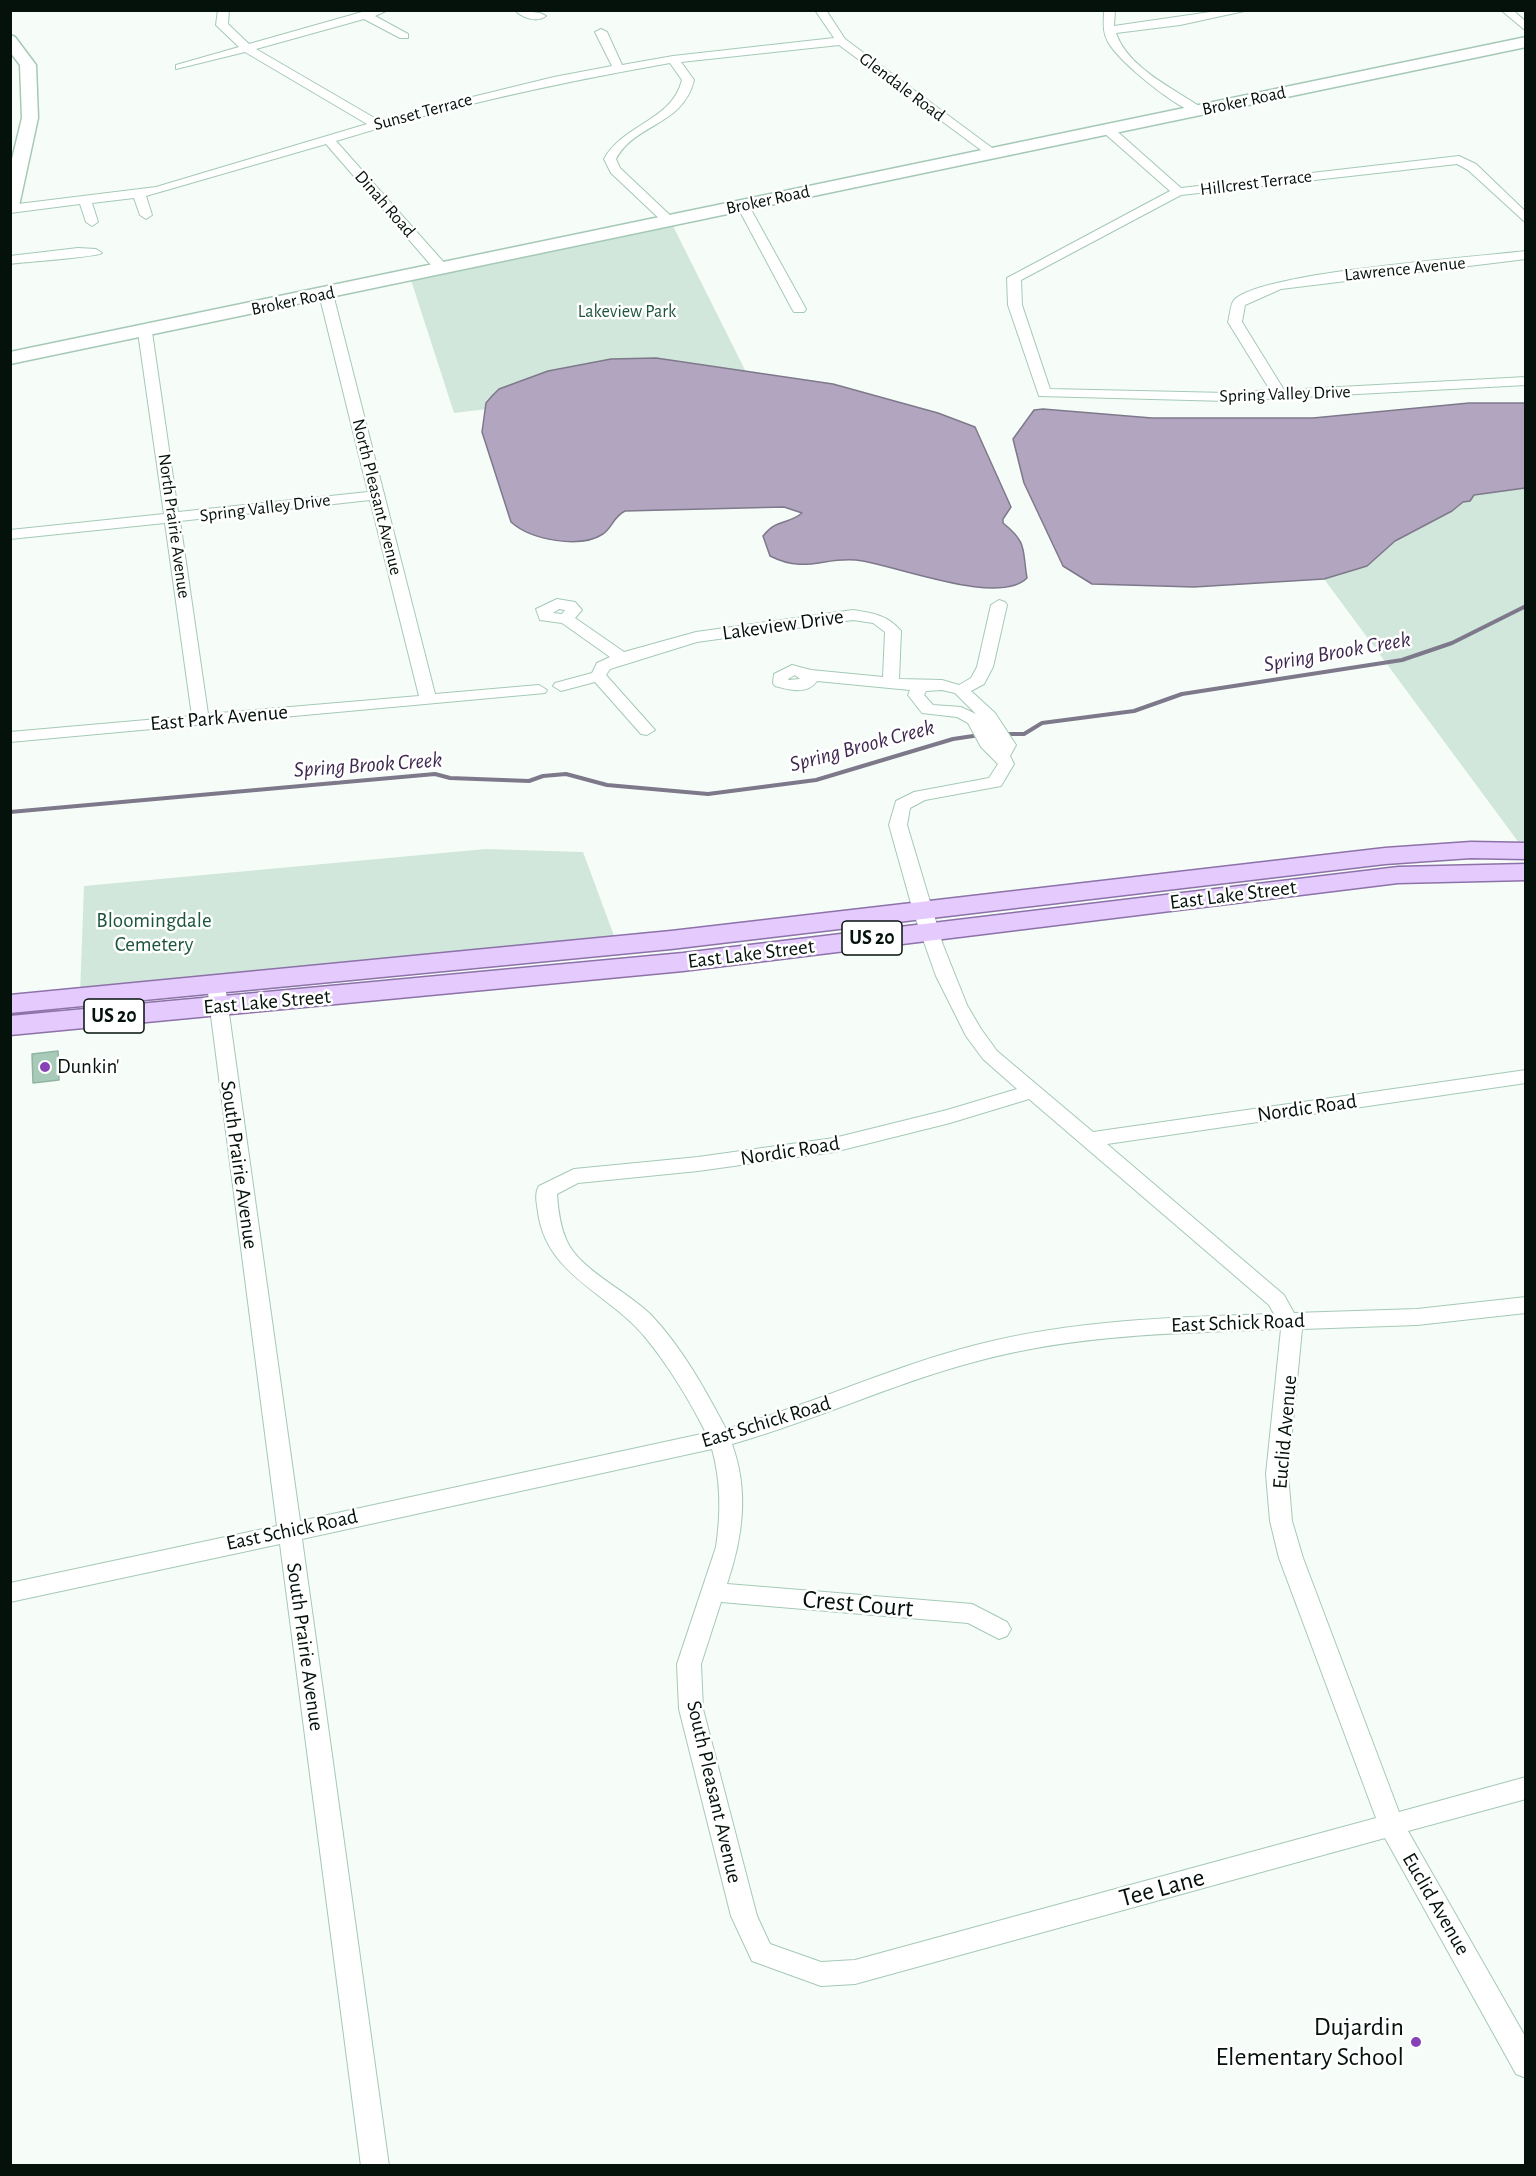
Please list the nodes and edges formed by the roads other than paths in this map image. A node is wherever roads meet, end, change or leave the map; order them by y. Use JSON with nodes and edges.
{"nodes":[{"id":1,"x":224,"y":10,"type":"edge"},
{"id":2,"x":383,"y":10,"type":"edge"},
{"id":3,"x":520,"y":10,"type":"edge"},
{"id":4,"x":820,"y":10,"type":"edge"},
{"id":5,"x":1110,"y":10,"type":"edge"},
{"id":6,"x":1244,"y":10,"type":"edge"},
{"id":7,"x":1506,"y":10,"type":"edge"},
{"id":8,"x":366,"y":15,"type":"junction"},
{"id":9,"x":540,"y":16,"type":"dead end"},
{"id":10,"x":1526,"y":28,"type":"edge"},
{"id":11,"x":1109,"y":30,"type":"junction"},
{"id":12,"x":601,"y":32,"type":"dead end"},
{"id":13,"x":404,"y":36,"type":"dead end"},
{"id":14,"x":11,"y":40,"type":"edge"},
{"id":15,"x":841,"y":40,"type":"junction"},
{"id":16,"x":1526,"y":42,"type":"edge"},
{"id":17,"x":248,"y":49,"type":"junction"},
{"id":18,"x":673,"y":59,"type":"junction"},
{"id":19,"x":180,"y":67,"type":"dead end"},
{"id":20,"x":618,"y":68,"type":"junction"},
{"id":21,"x":1197,"y":110,"type":"junction"},
{"id":22,"x":376,"y":124,"type":"junction"},
{"id":23,"x":1107,"y":129,"type":"junction"},
{"id":24,"x":328,"y":139,"type":"junction"},
{"id":25,"x":1470,"y":149,"type":"dead end"},
{"id":26,"x":993,"y":153,"type":"junction"},
{"id":27,"x":1459,"y":160,"type":"junction"},
{"id":28,"x":16,"y":167,"type":"edge"},
{"id":29,"x":1178,"y":192,"type":"junction"},
{"id":30,"x":139,"y":195,"type":"junction"},
{"id":31,"x":85,"y":201,"type":"junction"},
{"id":32,"x":742,"y":206,"type":"junction"},
{"id":33,"x":10,"y":207,"type":"edge"},
{"id":34,"x":146,"y":215,"type":"dead end"},
{"id":35,"x":1526,"y":219,"type":"edge"},
{"id":36,"x":669,"y":221,"type":"junction"},
{"id":37,"x":92,"y":222,"type":"dead end"},
{"id":38,"x":96,"y":253,"type":"dead end"},
{"id":39,"x":1526,"y":255,"type":"edge"},
{"id":40,"x":10,"y":260,"type":"edge"},
{"id":41,"x":442,"y":269,"type":"junction"},
{"id":42,"x":326,"y":294,"type":"junction"},
{"id":43,"x":799,"y":309,"type":"dead end"},
{"id":44,"x":145,"y":332,"type":"junction"},
{"id":45,"x":10,"y":358,"type":"edge"},
{"id":46,"x":1526,"y":381,"type":"edge"},
{"id":47,"x":1044,"y":393,"type":"joint"},
{"id":48,"x":1280,"y":395,"type":"junction"},
{"id":49,"x":377,"y":495,"type":"junction"},
{"id":50,"x":173,"y":519,"type":"junction"},
{"id":51,"x":10,"y":535,"type":"edge"},
{"id":52,"x":999,"y":605,"type":"dead end"},
{"id":53,"x":566,"y":619,"type":"dead end"},
{"id":54,"x":622,"y":658,"type":"junction"},
{"id":55,"x":808,"y":675,"type":"dead end"},
{"id":56,"x":598,"y":676,"type":"junction"},
{"id":57,"x":891,"y":681,"type":"junction"},
{"id":58,"x":561,"y":686,"type":"dead end"},
{"id":59,"x":920,"y":686,"type":"junction"},
{"id":60,"x":539,"y":690,"type":"dead end"},
{"id":61,"x":961,"y":690,"type":"junction"},
{"id":62,"x":428,"y":700,"type":"junction"},
{"id":63,"x":201,"y":720,"type":"junction"},
{"id":64,"x":647,"y":730,"type":"dead end"},
{"id":65,"x":10,"y":737,"type":"edge"},
{"id":66,"x":993,"y":739,"type":"junction"},
{"id":67,"x":1526,"y":850,"type":"edge"},
{"id":68,"x":1526,"y":872,"type":"edge"},
{"id":69,"x":926,"y":920,"type":"junction"},
{"id":70,"x":217,"y":996,"type":"junction"},
{"id":71,"x":10,"y":1004,"type":"edge"},
{"id":72,"x":10,"y":1026,"type":"edge"},
{"id":73,"x":1526,"y":1076,"type":"edge"},
{"id":74,"x":1031,"y":1091,"type":"junction"},
{"id":75,"x":1088,"y":1140,"type":"junction"},
{"id":76,"x":541,"y":1189,"type":"joint"},
{"id":77,"x":1526,"y":1305,"type":"edge"},
{"id":78,"x":1289,"y":1319,"type":"junction"},
{"id":79,"x":719,"y":1439,"type":"junction"},
{"id":80,"x":290,"y":1531,"type":"junction"},
{"id":81,"x":713,"y":1592,"type":"junction"},
{"id":82,"x":10,"y":1593,"type":"edge"},
{"id":83,"x":999,"y":1629,"type":"dead end"},
{"id":84,"x":1526,"y":1788,"type":"edge"},
{"id":85,"x":1392,"y":1826,"type":"junction"},
{"id":86,"x":798,"y":1966,"type":"joint"},
{"id":87,"x":1526,"y":2065,"type":"edge"},
{"id":88,"x":375,"y":2166,"type":"edge"}],
"edges":[{"from":1,"to":17,"type":"street"},
{"from":2,"to":8,"type":"street"},
{"from":3,"to":9,"type":"street"},
{"from":4,"to":15,"type":"street","name":"Glendale Road"},
{"from":5,"to":11,"type":"street"},
{"from":6,"to":11,"type":"street"},
{"from":7,"to":10,"type":"street"},
{"from":8,"to":13,"type":"street"},
{"from":8,"to":17,"type":"street"},
{"from":11,"to":21,"type":"street"},
{"from":12,"to":20,"type":"street"},
{"from":14,"to":28,"type":"street"},
{"from":15,"to":18,"type":"street","name":"Sunset Terrace"},
{"from":15,"to":26,"type":"street","name":"Glendale Road"},
{"from":16,"to":21,"type":"street","name":"Broker Road"},
{"from":17,"to":19,"type":"street"},
{"from":17,"to":22,"type":"street"},
{"from":18,"to":20,"type":"street","name":"Sunset Terrace"},
{"from":18,"to":36,"type":"street"},
{"from":20,"to":22,"type":"street","name":"Sunset Terrace"},
{"from":21,"to":23,"type":"street","name":"Broker Road"},
{"from":22,"to":24,"type":"street","name":"Sunset Terrace"},
{"from":23,"to":26,"type":"street","name":"Broker Road"},
{"from":23,"to":29,"type":"street"},
{"from":24,"to":30,"type":"street","name":"Sunset Terrace"},
{"from":24,"to":41,"type":"street","name":"Dinah Road"},
{"from":25,"to":27,"type":"street"},
{"from":26,"to":32,"type":"street","name":"Broker Road"},
{"from":27,"to":29,"type":"street","name":"Hillcrest Terrace"},
{"from":27,"to":35,"type":"street"},
{"from":28,"to":33,"type":"street"},
{"from":29,"to":47,"type":"street","name":"Hillcrest Terrace"},
{"from":30,"to":31,"type":"street","name":"Sunset Terrace"},
{"from":30,"to":34,"type":"street"},
{"from":31,"to":33,"type":"street","name":"Sunset Terrace"},
{"from":31,"to":37,"type":"street"},
{"from":32,"to":36,"type":"street","name":"Broker Road"},
{"from":32,"to":43,"type":"street"},
{"from":36,"to":41,"type":"street","name":"Broker Road"},
{"from":38,"to":40,"type":"street"},
{"from":39,"to":48,"type":"street","name":"Lawrence Avenue"},
{"from":41,"to":42,"type":"street","name":"Broker Road"},
{"from":42,"to":44,"type":"street","name":"Broker Road"},
{"from":42,"to":49,"type":"street","name":"North Pleasant Avenue"},
{"from":44,"to":45,"type":"street","name":"Broker Road"},
{"from":44,"to":50,"type":"street","name":"North Prairie Avenue"},
{"from":46,"to":48,"type":"street","name":"Spring Valley Drive"},
{"from":47,"to":48,"type":"street","name":"Spring Valley Drive"},
{"from":49,"to":50,"type":"street","name":"Spring Valley Drive"},
{"from":49,"to":62,"type":"street","name":"North Pleasant Avenue"},
{"from":50,"to":51,"type":"street","name":"Spring Valley Drive"},
{"from":50,"to":63,"type":"street","name":"North Prairie Avenue"},
{"from":52,"to":61,"type":"street"},
{"from":53,"to":54,"type":"street"},
{"from":54,"to":56,"type":"street","name":"Lakeview Drive"},
{"from":54,"to":57,"type":"street","name":"Lakeview Drive"},
{"from":55,"to":57,"type":"street"},
{"from":56,"to":58,"type":"street"},
{"from":56,"to":64,"type":"street"},
{"from":57,"to":59,"type":"street"},
{"from":59,"to":61,"type":"street"},
{"from":59,"to":66,"type":"street"},
{"from":60,"to":62,"type":"street","name":"East Park Avenue"},
{"from":61,"to":66,"type":"street"},
{"from":62,"to":63,"type":"street","name":"East Park Avenue"},
{"from":63,"to":65,"type":"street","name":"East Park Avenue"},
{"from":66,"to":69,"type":"street"},
{"from":67,"to":69,"type":"main road","name":"East Lake Street","number":"US 20"},
{"from":68,"to":69,"type":"main road","name":"East Lake Street","number":"US 20"},
{"from":69,"to":70,"type":"main road","name":"East Lake Street","number":"US 20"},
{"from":69,"to":74,"type":"street","name":"Euclid Avenue"},
{"from":70,"to":71,"type":"main road","name":"East Lake Street","number":"US 20"},
{"from":70,"to":72,"type":"main road","name":"East Lake Street","number":"US 20"},
{"from":70,"to":80,"type":"street","name":"South Prairie Avenue"},
{"from":73,"to":75,"type":"street","name":"Nordic Road"},
{"from":74,"to":75,"type":"street","name":"Euclid Avenue"},
{"from":74,"to":76,"type":"street","name":"Nordic Road"},
{"from":75,"to":78,"type":"street","name":"Euclid Avenue"},
{"from":76,"to":79,"type":"street","name":"South Pleasant Avenue"},
{"from":77,"to":78,"type":"street","name":"East Schick Road"},
{"from":78,"to":79,"type":"street","name":"East Schick Road"},
{"from":78,"to":85,"type":"street","name":"Euclid Avenue"},
{"from":79,"to":80,"type":"street","name":"East Schick Road"},
{"from":79,"to":81,"type":"street","name":"South Pleasant Avenue"},
{"from":80,"to":82,"type":"street","name":"East Schick Road"},
{"from":80,"to":88,"type":"street","name":"South Prairie Avenue"},
{"from":81,"to":83,"type":"street","name":"Crest Court"},
{"from":81,"to":86,"type":"street","name":"South Pleasant Avenue"},
{"from":84,"to":85,"type":"street","name":"Tee Lane"},
{"from":85,"to":86,"type":"street","name":"Tee Lane"},
{"from":85,"to":87,"type":"street","name":"Euclid Avenue"}]}
